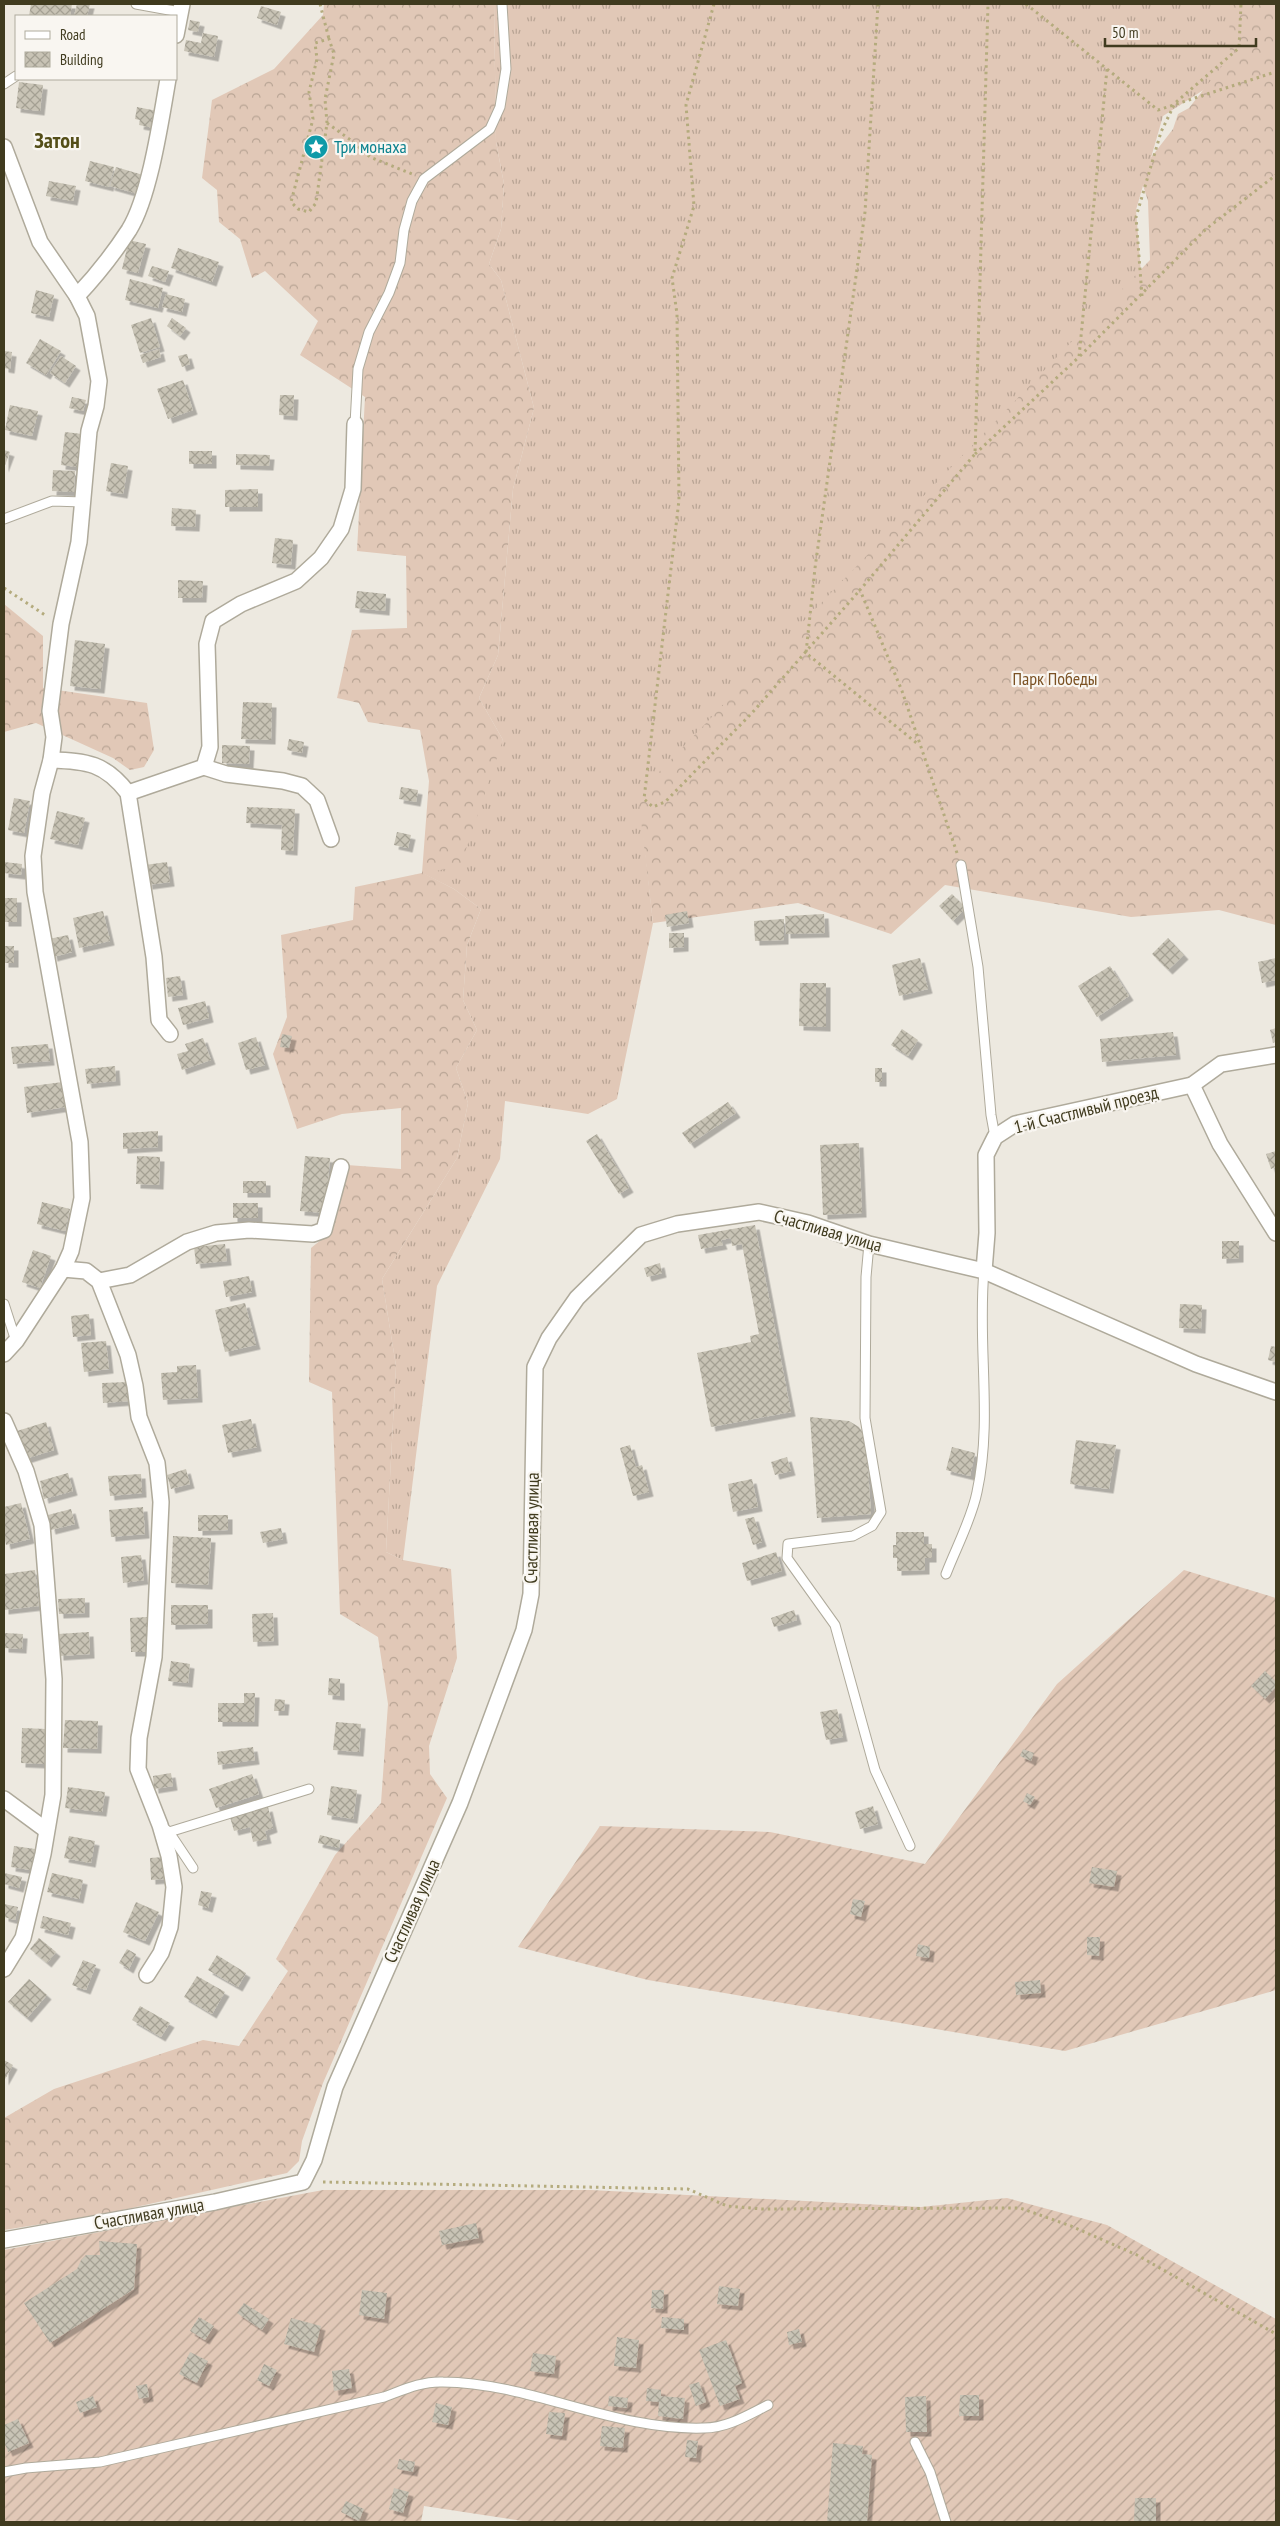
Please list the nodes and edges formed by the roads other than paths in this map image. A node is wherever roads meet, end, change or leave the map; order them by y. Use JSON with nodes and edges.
{"nodes":[{"id":1,"x":136,"y":4,"type":"edge"},
{"id":2,"x":502,"y":4,"type":"edge"},
{"id":3,"x":181,"y":8,"type":"edge"},
{"id":4,"x":178,"y":24,"type":"edge"},
{"id":5,"x":15,"y":77,"type":"edge"},
{"id":6,"x":168,"y":80,"type":"edge"},
{"id":7,"x":4,"y":84,"type":"edge"},
{"id":8,"x":4,"y":147,"type":"edge"},
{"id":9,"x":77,"y":296,"type":"junction"},
{"id":10,"x":355,"y":424,"type":"joint"},
{"id":11,"x":82,"y":502,"type":"junction"},
{"id":12,"x":4,"y":519,"type":"edge"},
{"id":13,"x":51,"y":760,"type":"junction"},
{"id":14,"x":204,"y":767,"type":"junction"},
{"id":15,"x":128,"y":793,"type":"junction"},
{"id":16,"x":331,"y":839,"type":"dead end"},
{"id":17,"x":961,"y":865,"type":"road end"},
{"id":18,"x":170,"y":1034,"type":"dead end"},
{"id":19,"x":1276,"y":1055,"type":"edge"},
{"id":20,"x":1192,"y":1085,"type":"junction"},
{"id":21,"x":995,"y":1137,"type":"junction"},
{"id":22,"x":341,"y":1167,"type":"dead end"},
{"id":23,"x":1276,"y":1233,"type":"edge"},
{"id":24,"x":869,"y":1244,"type":"junction"},
{"id":25,"x":63,"y":1269,"type":"junction"},
{"id":26,"x":984,"y":1271,"type":"junction"},
{"id":27,"x":98,"y":1281,"type":"junction"},
{"id":28,"x":4,"y":1304,"type":"edge"},
{"id":29,"x":16,"y":1341,"type":"junction"},
{"id":30,"x":4,"y":1354,"type":"edge"},
{"id":31,"x":1276,"y":1392,"type":"edge"},
{"id":32,"x":4,"y":1421,"type":"edge"},
{"id":33,"x":946,"y":1574,"type":"dead end"},
{"id":34,"x":309,"y":1789,"type":"dead end"},
{"id":35,"x":4,"y":1799,"type":"edge"},
{"id":36,"x":164,"y":1828,"type":"junction"},
{"id":37,"x":46,"y":1830,"type":"junction"},
{"id":38,"x":910,"y":1846,"type":"dead end"},
{"id":39,"x":193,"y":1868,"type":"dead end"},
{"id":40,"x":4,"y":1969,"type":"edge"},
{"id":41,"x":147,"y":1975,"type":"dead end"},
{"id":42,"x":4,"y":2240,"type":"edge"},
{"id":43,"x":768,"y":2404,"type":"dead end"},
{"id":44,"x":915,"y":2442,"type":"dead end"},
{"id":45,"x":4,"y":2472,"type":"edge"},
{"id":46,"x":946,"y":2522,"type":"edge"}],
"edges":[{"from":1,"to":3,"type":"lane"},
{"from":2,"to":10,"type":"lane"},
{"from":3,"to":4,"type":"street"},
{"from":5,"to":7,"type":"lane"},
{"from":6,"to":9,"type":"street"},
{"from":8,"to":9,"type":"street"},
{"from":9,"to":11,"type":"street"},
{"from":10,"to":14,"type":"street"},
{"from":11,"to":12,"type":"lane"},
{"from":11,"to":13,"type":"street"},
{"from":13,"to":15,"type":"street"},
{"from":13,"to":25,"type":"street"},
{"from":14,"to":15,"type":"street"},
{"from":14,"to":16,"type":"street"},
{"from":15,"to":18,"type":"street"},
{"from":17,"to":21,"type":"lane"},
{"from":19,"to":20,"type":"street","name":"1-й Счастливый проезд"},
{"from":20,"to":21,"type":"street","name":"1-й Счастливый проезд"},
{"from":20,"to":23,"type":"street"},
{"from":21,"to":26,"type":"street","name":"1-й Счастливый проезд"},
{"from":22,"to":27,"type":"street"},
{"from":24,"to":26,"type":"street","name":"Счастливая улица"},
{"from":24,"to":38,"type":"lane"},
{"from":24,"to":42,"type":"street","name":"Счастливая улица"},
{"from":25,"to":27,"type":"street"},
{"from":25,"to":29,"type":"street"},
{"from":26,"to":31,"type":"street","name":"Счастливая улица"},
{"from":26,"to":33,"type":"lane"},
{"from":27,"to":36,"type":"street"},
{"from":28,"to":29,"type":"lane"},
{"from":29,"to":30,"type":"street"},
{"from":32,"to":37,"type":"street"},
{"from":34,"to":36,"type":"lane"},
{"from":35,"to":37,"type":"street"},
{"from":36,"to":39,"type":"lane"},
{"from":36,"to":41,"type":"street"},
{"from":37,"to":40,"type":"street"},
{"from":43,"to":45,"type":"lane"},
{"from":44,"to":46,"type":"lane"}]}
